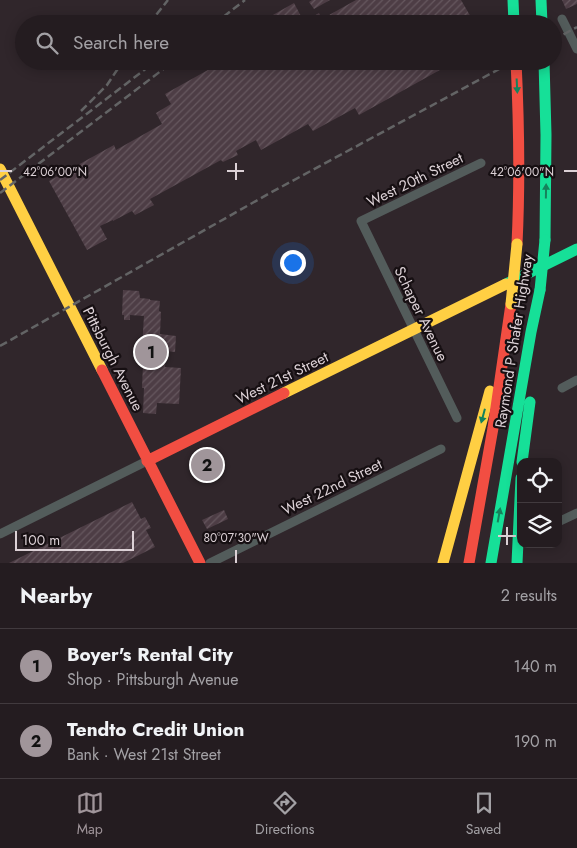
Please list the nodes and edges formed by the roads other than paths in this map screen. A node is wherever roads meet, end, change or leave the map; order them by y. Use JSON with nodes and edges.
{"nodes":[{"id":1,"x":513,"y":0,"type":"edge"},
{"id":2,"x":541,"y":0,"type":"edge"},
{"id":3,"x":514,"y":15,"type":"edge"},
{"id":4,"x":542,"y":15,"type":"edge"},
{"id":5,"x":562,"y":19,"type":"dead end"},
{"id":6,"x":577,"y":48,"type":"edge"},
{"id":7,"x":516,"y":70,"type":"edge"},
{"id":8,"x":544,"y":70,"type":"edge"},
{"id":9,"x":481,"y":163,"type":"dead end"},
{"id":10,"x":0,"y":169,"type":"edge"},
{"id":11,"x":361,"y":221,"type":"joint"},
{"id":12,"x":577,"y":249,"type":"edge"},
{"id":13,"x":540,"y":290,"type":"junction"},
{"id":14,"x":413,"y":330,"type":"junction"},
{"id":15,"x":505,"y":336,"type":"junction"},
{"id":16,"x":577,"y":380,"type":"edge"},
{"id":17,"x":562,"y":388,"type":"dead end"},
{"id":18,"x":457,"y":418,"type":"dead end"},
{"id":19,"x":441,"y":449,"type":"dead end"},
{"id":20,"x":523,"y":458,"type":"edge"},
{"id":21,"x":147,"y":461,"type":"junction"},
{"id":22,"x":520,"y":503,"type":"edge"},
{"id":23,"x":577,"y":513,"type":"edge"},
{"id":24,"x":562,"y":520,"type":"edge"},
{"id":25,"x":0,"y":534,"type":"edge"},
{"id":26,"x":200,"y":563,"type":"edge"},
{"id":27,"x":210,"y":563,"type":"edge"},
{"id":28,"x":443,"y":563,"type":"edge"},
{"id":29,"x":469,"y":563,"type":"edge"},
{"id":30,"x":491,"y":563,"type":"edge"},
{"id":31,"x":516,"y":563,"type":"edge"}],
"edges":[{"from":1,"to":3,"type":"main road"},
{"from":2,"to":4,"type":"main road"},
{"from":5,"to":6,"type":"street"},
{"from":7,"to":15,"type":"main road","name":"Raymond P Shafer Highway","one_way":true,"bridge":true},
{"from":13,"to":8,"type":"main road","name":"Raymond P Shafer Highway","one_way":true,"bridge":true},
{"from":9,"to":11,"type":"street","name":"West 20th Street"},
{"from":10,"to":21,"type":"main road","name":"Pittsburgh Avenue"},
{"from":11,"to":14,"type":"street","name":"Schaper Avenue"},
{"from":12,"to":14,"type":"main road","name":"West 21st Street"},
{"from":13,"to":20,"type":"main road"},
{"from":30,"to":13,"type":"main road","name":"Raymond P Shafer Highway","one_way":true},
{"from":14,"to":18,"type":"street","name":"Schaper Avenue"},
{"from":14,"to":21,"type":"main road","name":"West 21st Street"},
{"from":15,"to":28,"type":"main road","one_way":true},
{"from":15,"to":29,"type":"main road","name":"Raymond P Shafer Highway"},
{"from":16,"to":17,"type":"street"},
{"from":19,"to":27,"type":"street","name":"West 22nd Street"},
{"from":21,"to":25,"type":"street","name":"West 21st Street"},
{"from":21,"to":26,"type":"main road","name":"Pittsburgh Avenue"},
{"from":22,"to":31,"type":"main road"},
{"from":23,"to":24,"type":"street"}]}
